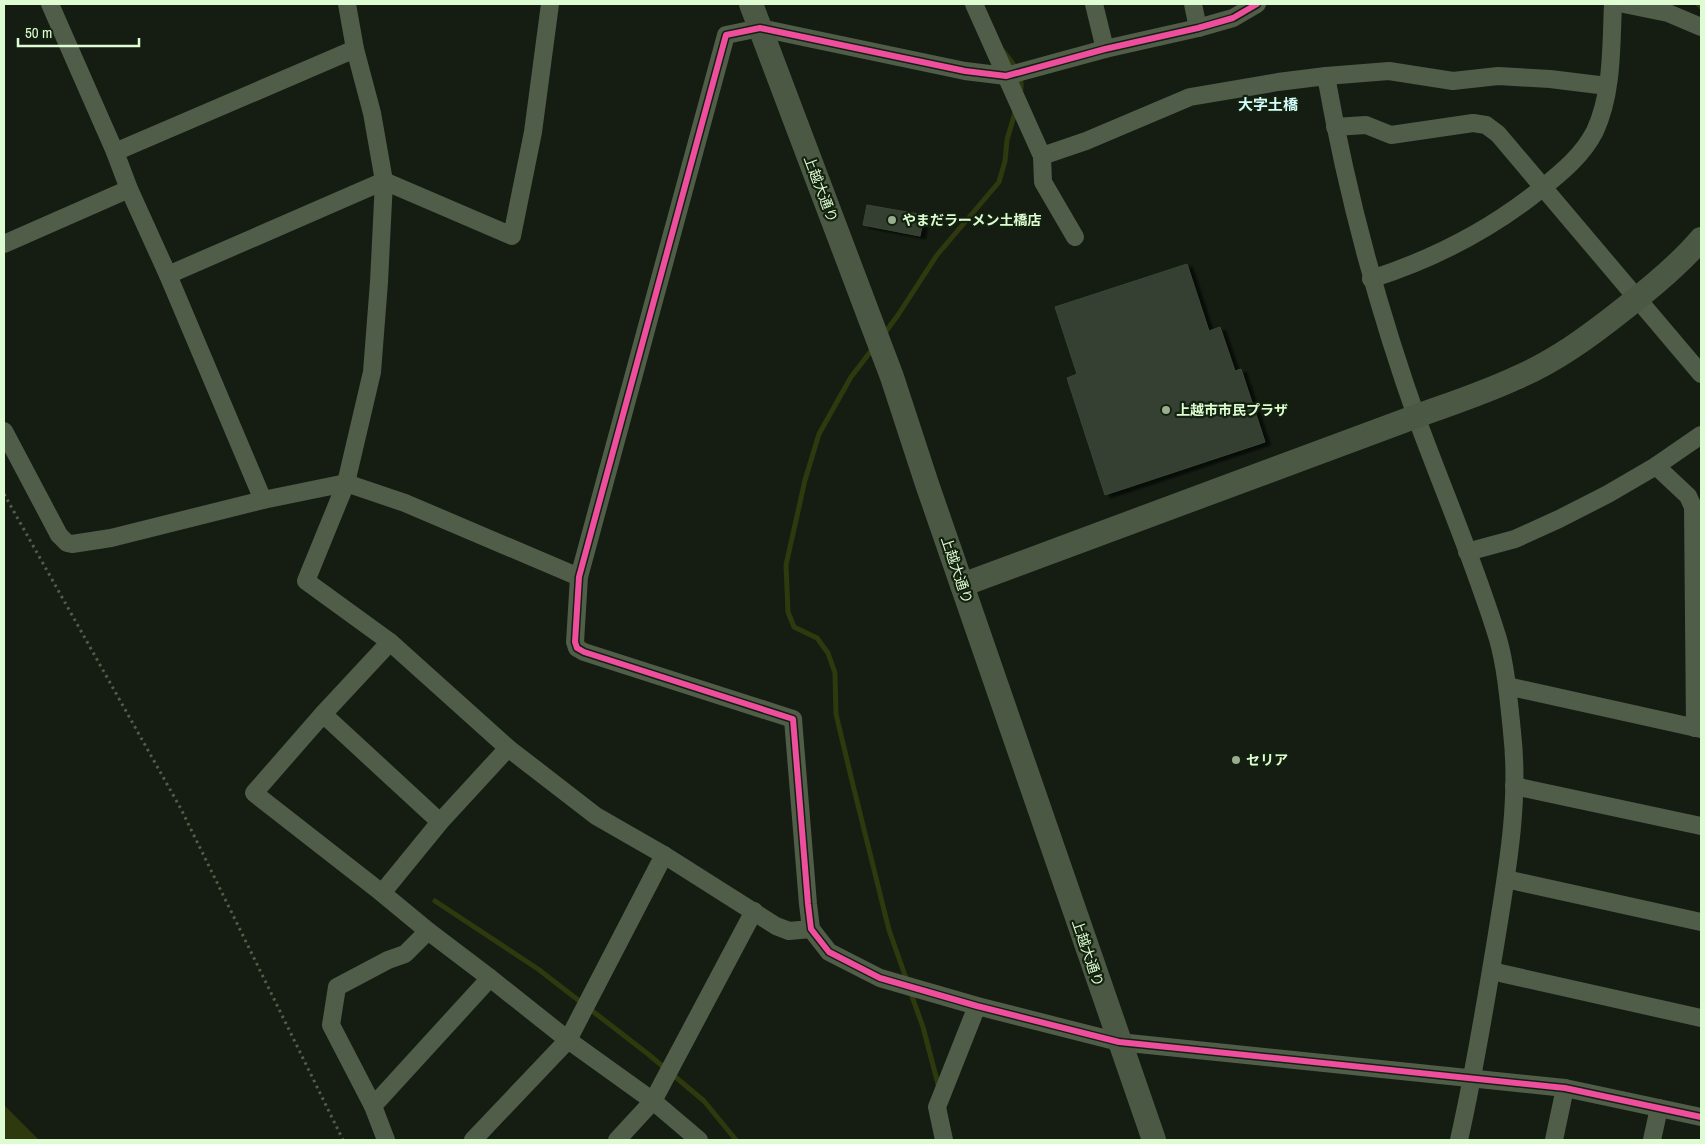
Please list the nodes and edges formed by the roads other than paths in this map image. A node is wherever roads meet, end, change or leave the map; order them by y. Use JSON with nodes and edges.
{"nodes":[{"id":1,"x":50,"y":4,"type":"edge"},
{"id":2,"x":347,"y":4,"type":"edge"},
{"id":3,"x":550,"y":4,"type":"edge"},
{"id":4,"x":751,"y":4,"type":"edge"},
{"id":5,"x":974,"y":4,"type":"edge"},
{"id":6,"x":1094,"y":4,"type":"edge"},
{"id":7,"x":1193,"y":4,"type":"edge"},
{"id":8,"x":1257,"y":4,"type":"edge"},
{"id":9,"x":1613,"y":4,"type":"edge"},
{"id":10,"x":1624,"y":4,"type":"edge"},
{"id":11,"x":1701,"y":27,"type":"edge"},
{"id":12,"x":760,"y":28,"type":"junction"},
{"id":13,"x":1198,"y":28,"type":"junction"},
{"id":14,"x":355,"y":49,"type":"junction"},
{"id":15,"x":1106,"y":49,"type":"junction"},
{"id":16,"x":1006,"y":76,"type":"junction"},
{"id":17,"x":1326,"y":76,"type":"junction"},
{"id":18,"x":1607,"y":86,"type":"junction"},
{"id":19,"x":1335,"y":127,"type":"junction"},
{"id":20,"x":115,"y":152,"type":"junction"},
{"id":21,"x":1042,"y":156,"type":"junction"},
{"id":22,"x":384,"y":181,"type":"junction"},
{"id":23,"x":1544,"y":187,"type":"junction"},
{"id":24,"x":129,"y":188,"type":"junction"},
{"id":25,"x":1075,"y":237,"type":"dead end"},
{"id":26,"x":1701,"y":239,"type":"edge"},
{"id":27,"x":4,"y":244,"type":"edge"},
{"id":28,"x":168,"y":275,"type":"junction"},
{"id":29,"x":1371,"y":279,"type":"junction"},
{"id":30,"x":1638,"y":298,"type":"junction"},
{"id":31,"x":1701,"y":374,"type":"edge"},
{"id":32,"x":1416,"y":416,"type":"junction"},
{"id":33,"x":4,"y":431,"type":"edge"},
{"id":34,"x":1701,"y":435,"type":"edge"},
{"id":35,"x":1656,"y":466,"type":"junction"},
{"id":36,"x":346,"y":483,"type":"junction"},
{"id":37,"x":263,"y":500,"type":"junction"},
{"id":38,"x":1467,"y":552,"type":"junction"},
{"id":39,"x":579,"y":577,"type":"junction"},
{"id":40,"x":962,"y":585,"type":"junction"},
{"id":41,"x":390,"y":642,"type":"junction"},
{"id":42,"x":1506,"y":686,"type":"junction"},
{"id":43,"x":324,"y":714,"type":"junction"},
{"id":44,"x":1698,"y":728,"type":"edge"},
{"id":45,"x":508,"y":748,"type":"junction"},
{"id":46,"x":1514,"y":786,"type":"junction"},
{"id":47,"x":440,"y":822,"type":"junction"},
{"id":48,"x":1701,"y":826,"type":"edge"},
{"id":49,"x":664,"y":855,"type":"junction"},
{"id":50,"x":1506,"y":879,"type":"junction"},
{"id":51,"x":382,"y":892,"type":"junction"},
{"id":52,"x":754,"y":911,"type":"junction"},
{"id":53,"x":1701,"y":922,"type":"edge"},
{"id":54,"x":811,"y":929,"type":"junction"},
{"id":55,"x":428,"y":931,"type":"junction"},
{"id":56,"x":1491,"y":971,"type":"junction"},
{"id":57,"x":490,"y":978,"type":"junction"},
{"id":58,"x":977,"y":1006,"type":"junction"},
{"id":59,"x":1701,"y":1018,"type":"edge"},
{"id":60,"x":568,"y":1040,"type":"junction"},
{"id":61,"x":1119,"y":1042,"type":"junction"},
{"id":62,"x":1473,"y":1079,"type":"junction"},
{"id":63,"x":1565,"y":1088,"type":"junction"},
{"id":64,"x":653,"y":1102,"type":"junction"},
{"id":65,"x":373,"y":1106,"type":"junction"},
{"id":66,"x":1660,"y":1108,"type":"junction"},
{"id":67,"x":1701,"y":1117,"type":"edge"},
{"id":68,"x":386,"y":1140,"type":"edge"},
{"id":69,"x":473,"y":1140,"type":"edge"},
{"id":70,"x":617,"y":1140,"type":"edge"},
{"id":71,"x":699,"y":1140,"type":"edge"},
{"id":72,"x":944,"y":1140,"type":"edge"},
{"id":73,"x":1154,"y":1140,"type":"edge"},
{"id":74,"x":1459,"y":1140,"type":"edge"},
{"id":75,"x":1554,"y":1140,"type":"edge"},
{"id":76,"x":1652,"y":1140,"type":"edge"}],
"edges":[{"from":1,"to":20,"type":"street"},
{"from":2,"to":14,"type":"street"},
{"from":3,"to":22,"type":"street"},
{"from":4,"to":12,"type":"main road","name":"上越大通り"},
{"from":5,"to":16,"type":"street"},
{"from":6,"to":15,"type":"street"},
{"from":7,"to":13,"type":"street"},
{"from":8,"to":13,"type":"street"},
{"from":9,"to":18,"type":"street"},
{"from":10,"to":11,"type":"street"},
{"from":12,"to":16,"type":"street"},
{"from":12,"to":39,"type":"street"},
{"from":12,"to":40,"type":"main road","name":"上越大通り"},
{"from":13,"to":15,"type":"street"},
{"from":14,"to":20,"type":"street"},
{"from":14,"to":22,"type":"street"},
{"from":15,"to":16,"type":"street"},
{"from":16,"to":21,"type":"street"},
{"from":17,"to":18,"type":"street"},
{"from":17,"to":19,"type":"street"},
{"from":17,"to":21,"type":"street"},
{"from":18,"to":23,"type":"street"},
{"from":19,"to":23,"type":"street"},
{"from":19,"to":29,"type":"street"},
{"from":20,"to":24,"type":"street"},
{"from":21,"to":25,"type":"street"},
{"from":22,"to":28,"type":"street"},
{"from":22,"to":36,"type":"street"},
{"from":23,"to":29,"type":"street"},
{"from":23,"to":30,"type":"street"},
{"from":24,"to":27,"type":"street"},
{"from":24,"to":28,"type":"street"},
{"from":26,"to":30,"type":"main road"},
{"from":28,"to":37,"type":"street"},
{"from":29,"to":32,"type":"street"},
{"from":30,"to":31,"type":"street"},
{"from":30,"to":32,"type":"main road"},
{"from":32,"to":38,"type":"street"},
{"from":32,"to":40,"type":"main road"},
{"from":33,"to":37,"type":"street"},
{"from":34,"to":35,"type":"street"},
{"from":35,"to":38,"type":"street"},
{"from":35,"to":44,"type":"street"},
{"from":36,"to":37,"type":"street"},
{"from":36,"to":39,"type":"street"},
{"from":36,"to":41,"type":"street"},
{"from":38,"to":42,"type":"street"},
{"from":39,"to":54,"type":"street"},
{"from":40,"to":61,"type":"main road","name":"上越大通り"},
{"from":41,"to":43,"type":"street"},
{"from":41,"to":45,"type":"street"},
{"from":42,"to":44,"type":"street"},
{"from":42,"to":46,"type":"street"},
{"from":43,"to":47,"type":"street"},
{"from":43,"to":51,"type":"street"},
{"from":45,"to":47,"type":"street"},
{"from":45,"to":49,"type":"street"},
{"from":46,"to":48,"type":"street"},
{"from":46,"to":50,"type":"street"},
{"from":47,"to":51,"type":"street"},
{"from":49,"to":52,"type":"street"},
{"from":49,"to":60,"type":"street"},
{"from":50,"to":53,"type":"street"},
{"from":50,"to":56,"type":"street"},
{"from":51,"to":55,"type":"street"},
{"from":52,"to":54,"type":"street"},
{"from":52,"to":64,"type":"street"},
{"from":54,"to":58,"type":"street"},
{"from":55,"to":57,"type":"street"},
{"from":55,"to":65,"type":"street"},
{"from":56,"to":59,"type":"street"},
{"from":56,"to":62,"type":"street"},
{"from":57,"to":60,"type":"street"},
{"from":57,"to":65,"type":"street"},
{"from":58,"to":61,"type":"street"},
{"from":58,"to":72,"type":"street"},
{"from":60,"to":64,"type":"street"},
{"from":60,"to":69,"type":"street"},
{"from":61,"to":62,"type":"street"},
{"from":61,"to":73,"type":"main road","name":"上越大通り"},
{"from":62,"to":63,"type":"street"},
{"from":62,"to":74,"type":"street"},
{"from":63,"to":66,"type":"street"},
{"from":63,"to":75,"type":"street"},
{"from":64,"to":70,"type":"street"},
{"from":64,"to":71,"type":"street"},
{"from":65,"to":68,"type":"street"},
{"from":66,"to":67,"type":"street"},
{"from":66,"to":76,"type":"street"}]}
